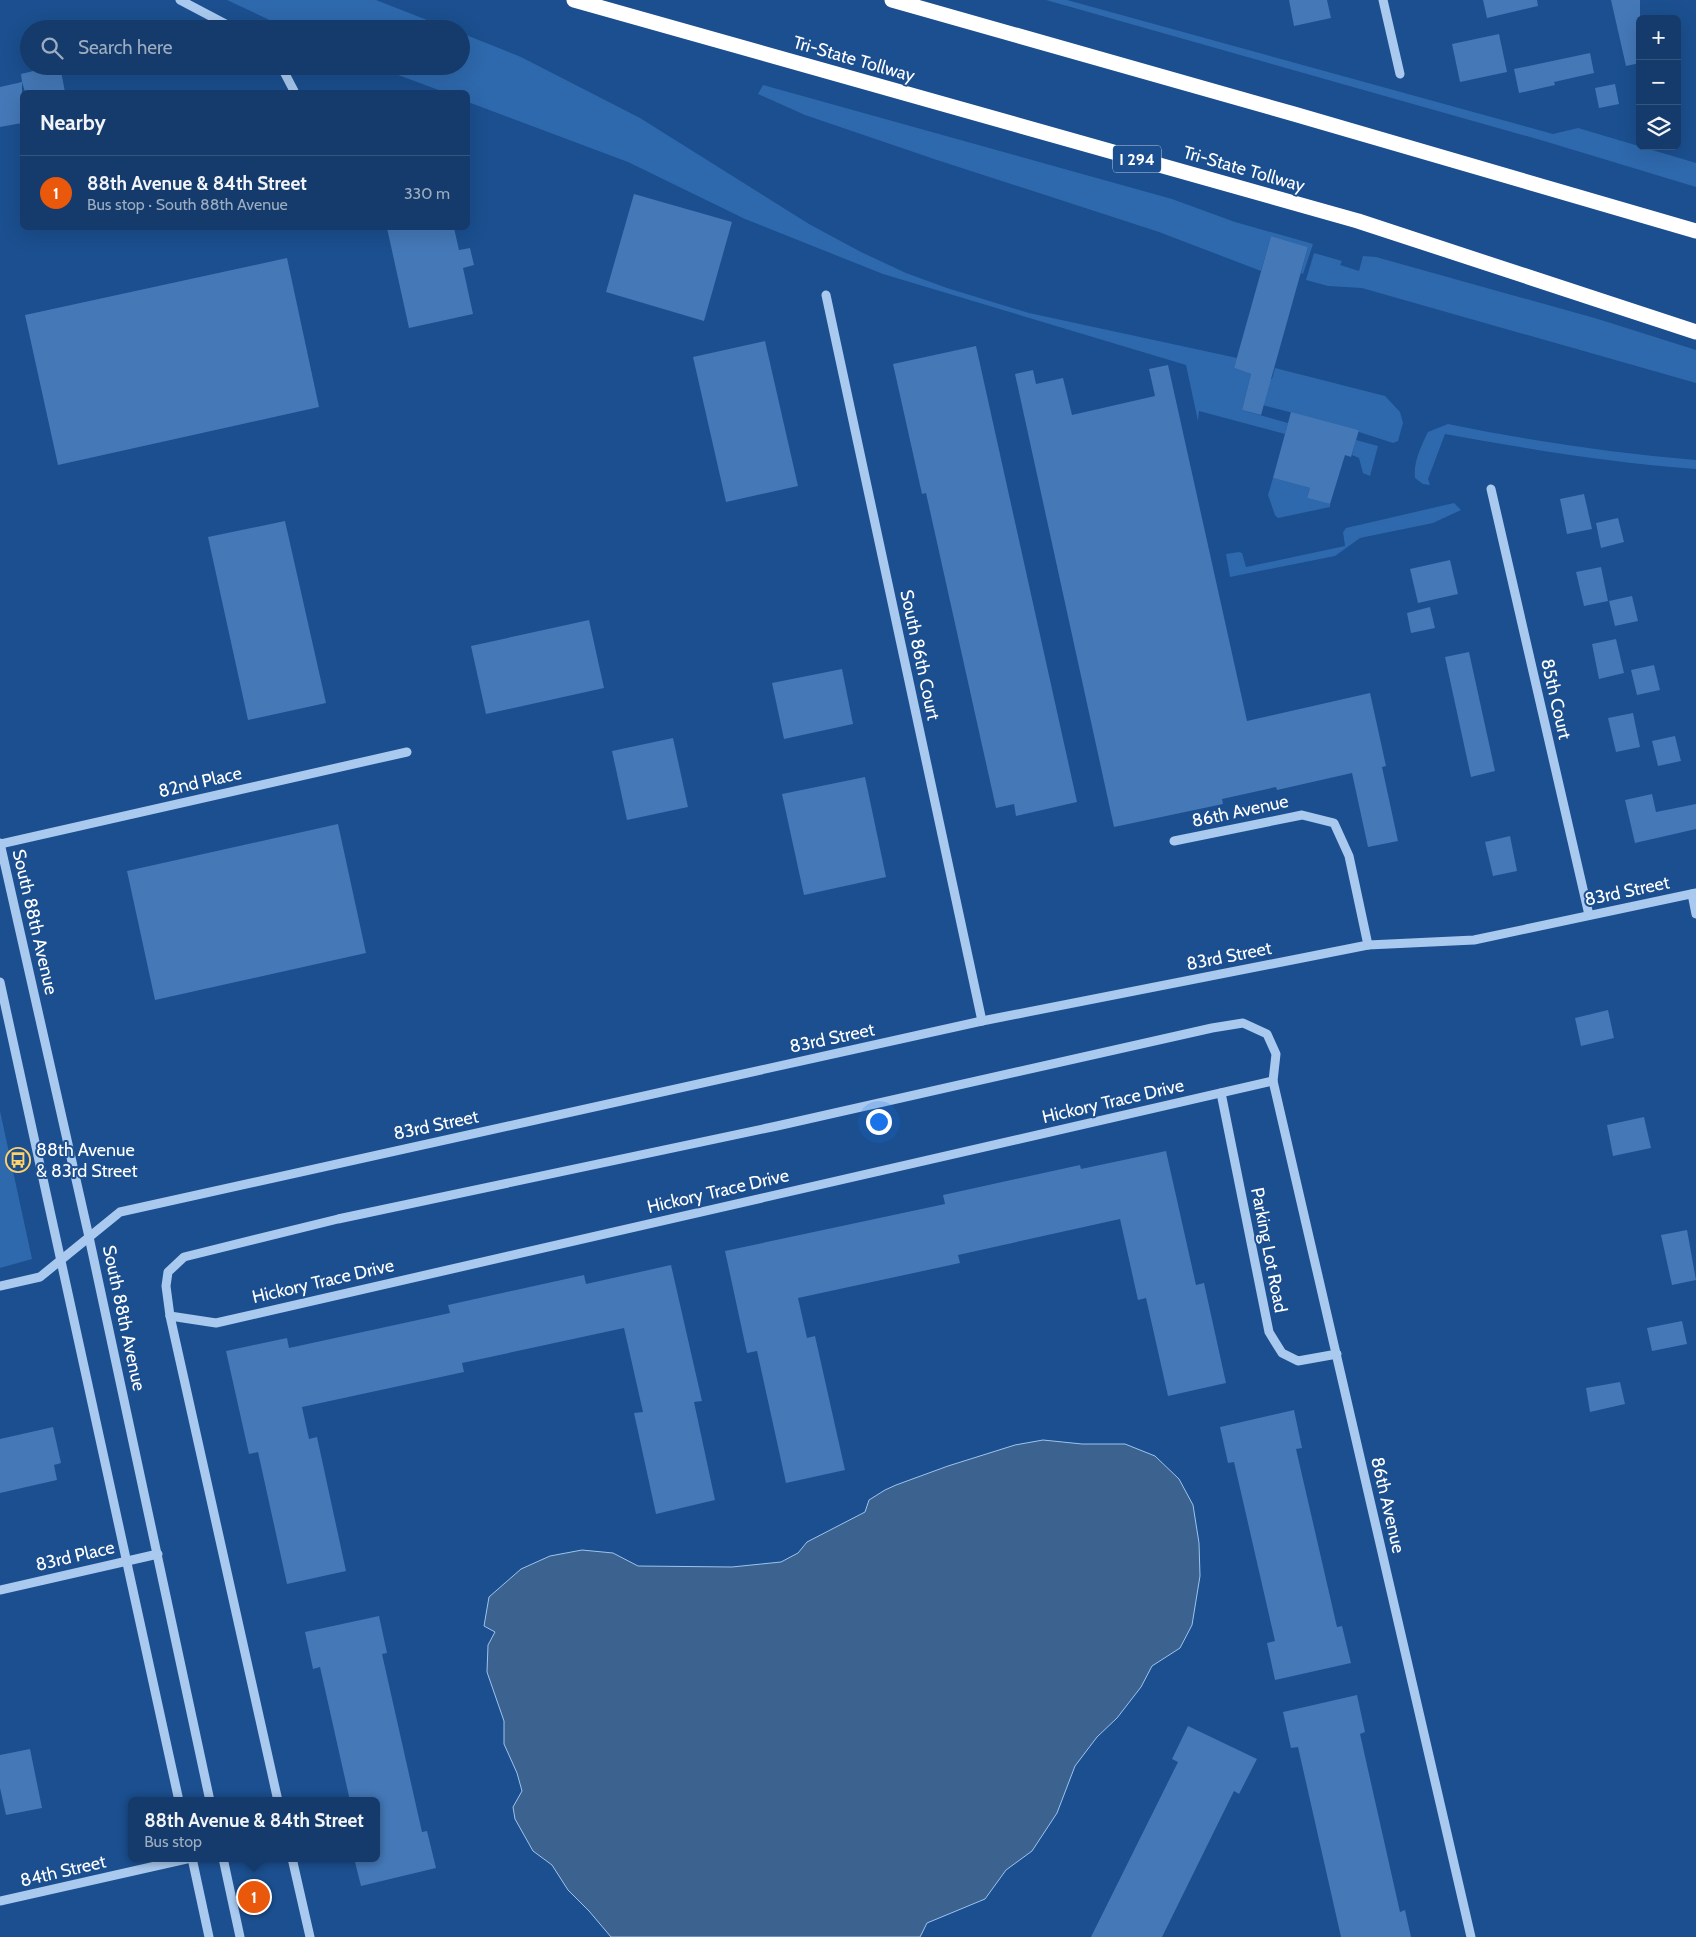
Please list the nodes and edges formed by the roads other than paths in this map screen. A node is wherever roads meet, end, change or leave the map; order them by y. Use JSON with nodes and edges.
{"nodes":[{"id":1,"x":180,"y":0,"type":"edge"},
{"id":2,"x":574,"y":0,"type":"edge"},
{"id":3,"x":892,"y":0,"type":"edge"},
{"id":4,"x":1383,"y":0,"type":"edge"},
{"id":5,"x":218,"y":20,"type":"edge"},
{"id":6,"x":1400,"y":74,"type":"dead end"},
{"id":7,"x":285,"y":75,"type":"edge"},
{"id":8,"x":293,"y":90,"type":"edge"},
{"id":9,"x":1696,"y":231,"type":"edge"},
{"id":10,"x":826,"y":295,"type":"dead end"},
{"id":11,"x":1696,"y":332,"type":"edge"},
{"id":12,"x":1491,"y":489,"type":"dead end"},
{"id":13,"x":407,"y":752,"type":"dead end"},
{"id":14,"x":1174,"y":842,"type":"dead end"},
{"id":15,"x":0,"y":844,"type":"edge"},
{"id":16,"x":1694,"y":894,"type":"edge"},
{"id":17,"x":1696,"y":914,"type":"edge"},
{"id":18,"x":1589,"y":915,"type":"junction"},
{"id":19,"x":1368,"y":945,"type":"junction"},
{"id":20,"x":0,"y":982,"type":"edge"},
{"id":21,"x":982,"y":1021,"type":"junction"},
{"id":22,"x":1273,"y":1081,"type":"junction"},
{"id":23,"x":1221,"y":1093,"type":"junction"},
{"id":24,"x":89,"y":1237,"type":"junction"},
{"id":25,"x":61,"y":1260,"type":"junction"},
{"id":26,"x":0,"y":1286,"type":"edge"},
{"id":27,"x":170,"y":1316,"type":"junction"},
{"id":28,"x":1337,"y":1354,"type":"junction"},
{"id":29,"x":158,"y":1554,"type":"junction"},
{"id":30,"x":127,"y":1562,"type":"junction"},
{"id":31,"x":0,"y":1590,"type":"edge"},
{"id":32,"x":178,"y":1797,"type":"edge"},
{"id":33,"x":209,"y":1797,"type":"edge"},
{"id":34,"x":277,"y":1797,"type":"edge"},
{"id":35,"x":173,"y":1862,"type":"edge"},
{"id":36,"x":192,"y":1862,"type":"edge"},
{"id":37,"x":224,"y":1862,"type":"edge"},
{"id":38,"x":293,"y":1862,"type":"edge"},
{"id":39,"x":0,"y":1901,"type":"edge"},
{"id":40,"x":209,"y":1937,"type":"edge"},
{"id":41,"x":240,"y":1937,"type":"edge"},
{"id":42,"x":310,"y":1937,"type":"edge"},
{"id":43,"x":1471,"y":1937,"type":"edge"}],
"edges":[{"from":1,"to":5,"type":"street"},
{"from":2,"to":11,"type":"highway","name":"Tri-State Tollway","number":"I 294"},
{"from":3,"to":9,"type":"highway"},
{"from":4,"to":6,"type":"street"},
{"from":7,"to":8,"type":"street"},
{"from":10,"to":21,"type":"street","name":"South 86th Court"},
{"from":12,"to":18,"type":"street","name":"85th Court"},
{"from":13,"to":15,"type":"street","name":"82nd Place"},
{"from":14,"to":19,"type":"street","name":"86th Avenue"},
{"from":15,"to":24,"type":"street","name":"South 88th Avenue"},
{"from":16,"to":17,"type":"street"},
{"from":16,"to":18,"type":"street","name":"83rd Street"},
{"from":18,"to":19,"type":"street","name":"83rd Street"},
{"from":19,"to":21,"type":"street","name":"83rd Street"},
{"from":20,"to":25,"type":"street"},
{"from":21,"to":24,"type":"street","name":"83rd Street"},
{"from":22,"to":23,"type":"street","name":"Hickory Trace Drive"},
{"from":22,"to":27,"type":"street","name":"86th Avenue"},
{"from":22,"to":28,"type":"street","name":"86th Avenue"},
{"from":23,"to":27,"type":"street","name":"Hickory Trace Drive"},
{"from":23,"to":28,"type":"street","name":"Parking Lot Road"},
{"from":24,"to":25,"type":"street","name":"83rd Street"},
{"from":24,"to":29,"type":"street","name":"South 88th Avenue"},
{"from":25,"to":26,"type":"street","name":"83rd Street"},
{"from":25,"to":30,"type":"street"},
{"from":27,"to":34,"type":"street","name":"86th Avenue"},
{"from":28,"to":43,"type":"street","name":"86th Avenue"},
{"from":29,"to":30,"type":"street","name":"83rd Place"},
{"from":29,"to":33,"type":"street","name":"South 88th Avenue"},
{"from":30,"to":31,"type":"street","name":"83rd Place"},
{"from":30,"to":32,"type":"street"},
{"from":35,"to":39,"type":"street","name":"84th Street"},
{"from":36,"to":40,"type":"street"},
{"from":37,"to":41,"type":"street"},
{"from":38,"to":42,"type":"street"}]}
